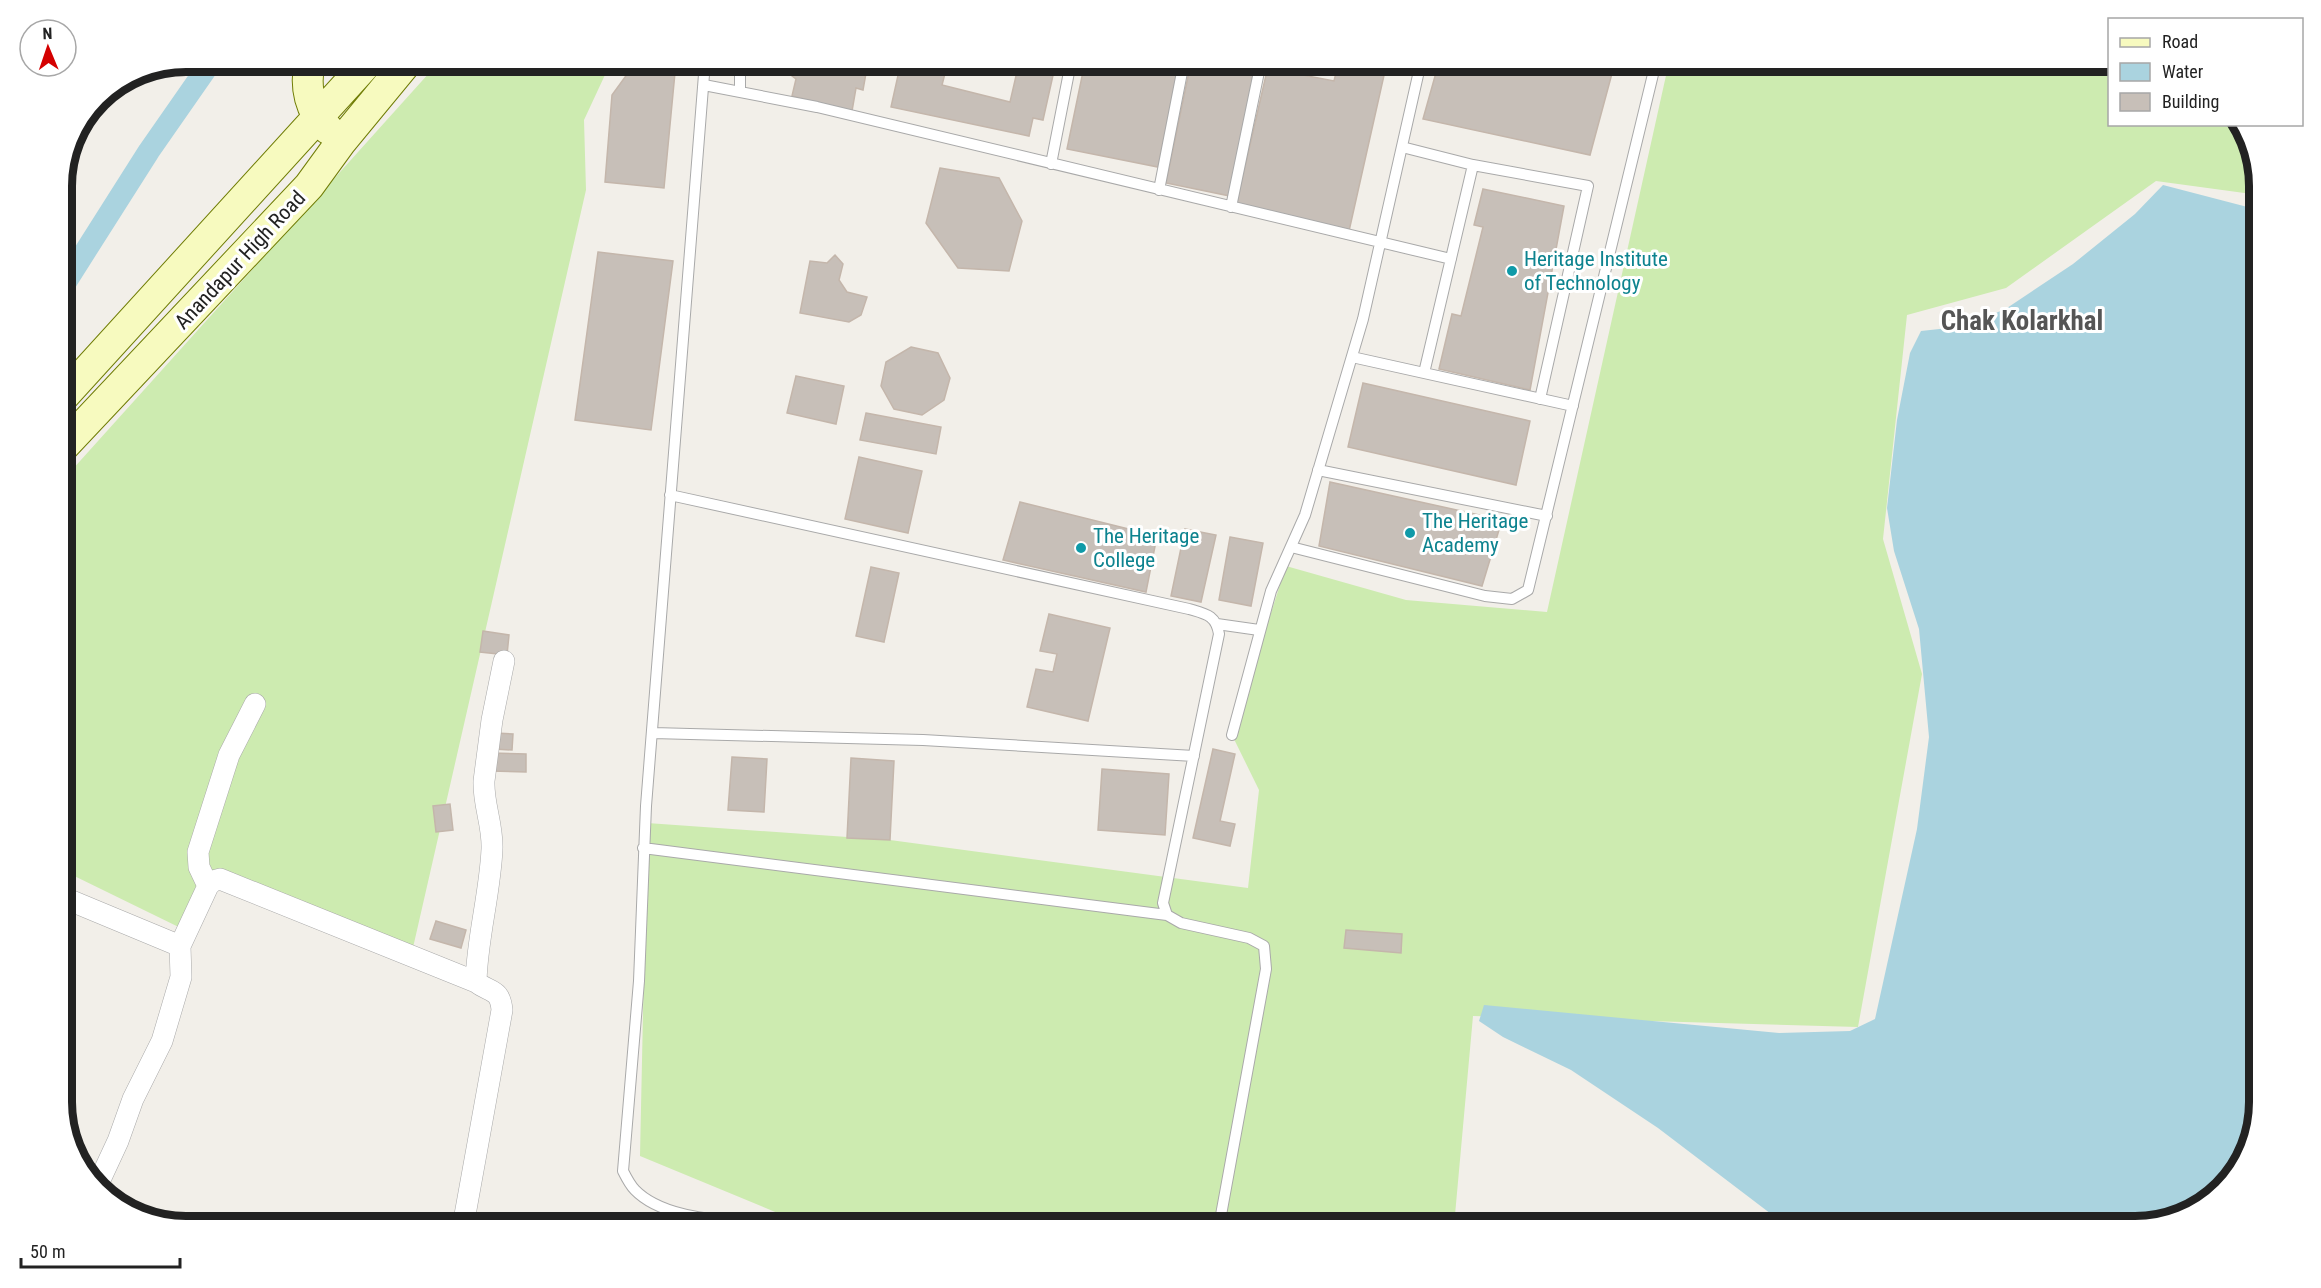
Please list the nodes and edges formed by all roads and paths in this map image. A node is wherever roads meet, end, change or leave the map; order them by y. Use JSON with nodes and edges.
{"nodes":[{"id":1,"x":308,"y":72,"type":"edge"},
{"id":2,"x":359,"y":72,"type":"edge"},
{"id":3,"x":399,"y":72,"type":"edge"},
{"id":4,"x":705,"y":72,"type":"edge"},
{"id":5,"x":740,"y":72,"type":"edge"},
{"id":6,"x":1069,"y":72,"type":"edge"},
{"id":7,"x":1182,"y":72,"type":"edge"},
{"id":8,"x":1259,"y":72,"type":"edge"},
{"id":9,"x":1419,"y":72,"type":"edge"},
{"id":10,"x":1654,"y":72,"type":"edge"},
{"id":11,"x":704,"y":85,"type":"junction"},
{"id":12,"x":740,"y":92,"type":"junction"},
{"id":13,"x":316,"y":117,"type":"junction"},
{"id":14,"x":341,"y":142,"type":"junction"},
{"id":15,"x":1402,"y":147,"type":"junction"},
{"id":16,"x":1051,"y":164,"type":"junction"},
{"id":17,"x":1473,"y":165,"type":"junction"},
{"id":18,"x":1159,"y":190,"type":"junction"},
{"id":19,"x":1231,"y":207,"type":"junction"},
{"id":20,"x":1380,"y":243,"type":"junction"},
{"id":21,"x":1451,"y":259,"type":"junction"},
{"id":22,"x":1352,"y":357,"type":"junction"},
{"id":23,"x":1424,"y":373,"type":"junction"},
{"id":24,"x":72,"y":387,"type":"edge"},
{"id":25,"x":1540,"y":399,"type":"junction"},
{"id":26,"x":1573,"y":406,"type":"junction"},
{"id":27,"x":72,"y":437,"type":"edge"},
{"id":28,"x":1318,"y":470,"type":"junction"},
{"id":29,"x":670,"y":495,"type":"junction"},
{"id":30,"x":1547,"y":516,"type":"junction"},
{"id":31,"x":1291,"y":547,"type":"junction"},
{"id":32,"x":1217,"y":624,"type":"junction"},
{"id":33,"x":1259,"y":630,"type":"junction"},
{"id":34,"x":504,"y":661,"type":"dead end"},
{"id":35,"x":255,"y":704,"type":"dead end"},
{"id":36,"x":653,"y":733,"type":"junction"},
{"id":37,"x":1232,"y":735,"type":"dead end"},
{"id":38,"x":1194,"y":756,"type":"junction"},
{"id":39,"x":643,"y":848,"type":"junction"},
{"id":40,"x":208,"y":886,"type":"junction"},
{"id":41,"x":72,"y":901,"type":"edge"},
{"id":42,"x":1167,"y":915,"type":"junction"},
{"id":43,"x":180,"y":946,"type":"junction"},
{"id":44,"x":476,"y":982,"type":"junction"},
{"id":45,"x":101,"y":1178,"type":"edge"},
{"id":46,"x":465,"y":1216,"type":"edge"},
{"id":47,"x":695,"y":1216,"type":"edge"},
{"id":48,"x":1221,"y":1216,"type":"edge"}],
"edges":[{"from":1,"to":13,"type":"main road"},
{"from":2,"to":13,"type":"main road","name":"Anandapur High Road"},
{"from":3,"to":14,"type":"main road","name":"Anandapur High Road"},
{"from":4,"to":11,"type":"lane"},
{"from":5,"to":12,"type":"lane"},
{"from":6,"to":16,"type":"lane"},
{"from":7,"to":18,"type":"lane"},
{"from":8,"to":19,"type":"lane"},
{"from":9,"to":15,"type":"lane"},
{"from":10,"to":26,"type":"lane"},
{"from":11,"to":12,"type":"lane"},
{"from":11,"to":29,"type":"lane"},
{"from":12,"to":16,"type":"lane"},
{"from":13,"to":14,"type":"main road"},
{"from":13,"to":24,"type":"main road","name":"Anandapur High Road"},
{"from":14,"to":27,"type":"main road","name":"Anandapur High Road"},
{"from":15,"to":17,"type":"lane"},
{"from":15,"to":20,"type":"lane"},
{"from":16,"to":18,"type":"lane"},
{"from":17,"to":21,"type":"lane"},
{"from":17,"to":25,"type":"lane"},
{"from":18,"to":19,"type":"lane"},
{"from":19,"to":20,"type":"lane"},
{"from":20,"to":21,"type":"lane"},
{"from":20,"to":22,"type":"lane"},
{"from":21,"to":23,"type":"lane"},
{"from":22,"to":23,"type":"lane"},
{"from":22,"to":28,"type":"lane"},
{"from":23,"to":25,"type":"lane"},
{"from":25,"to":26,"type":"lane"},
{"from":26,"to":30,"type":"lane"},
{"from":28,"to":30,"type":"lane"},
{"from":28,"to":31,"type":"lane"},
{"from":29,"to":32,"type":"lane"},
{"from":29,"to":36,"type":"lane"},
{"from":30,"to":31,"type":"lane"},
{"from":31,"to":33,"type":"lane"},
{"from":32,"to":33,"type":"lane"},
{"from":32,"to":38,"type":"lane"},
{"from":33,"to":37,"type":"lane"},
{"from":34,"to":44,"type":"street"},
{"from":35,"to":40,"type":"street"},
{"from":36,"to":38,"type":"lane"},
{"from":36,"to":39,"type":"lane"},
{"from":38,"to":42,"type":"lane"},
{"from":39,"to":42,"type":"lane"},
{"from":39,"to":47,"type":"lane"},
{"from":40,"to":43,"type":"street"},
{"from":40,"to":44,"type":"street"},
{"from":41,"to":43,"type":"street"},
{"from":42,"to":48,"type":"lane"},
{"from":43,"to":45,"type":"street"},
{"from":44,"to":46,"type":"street"}]}
